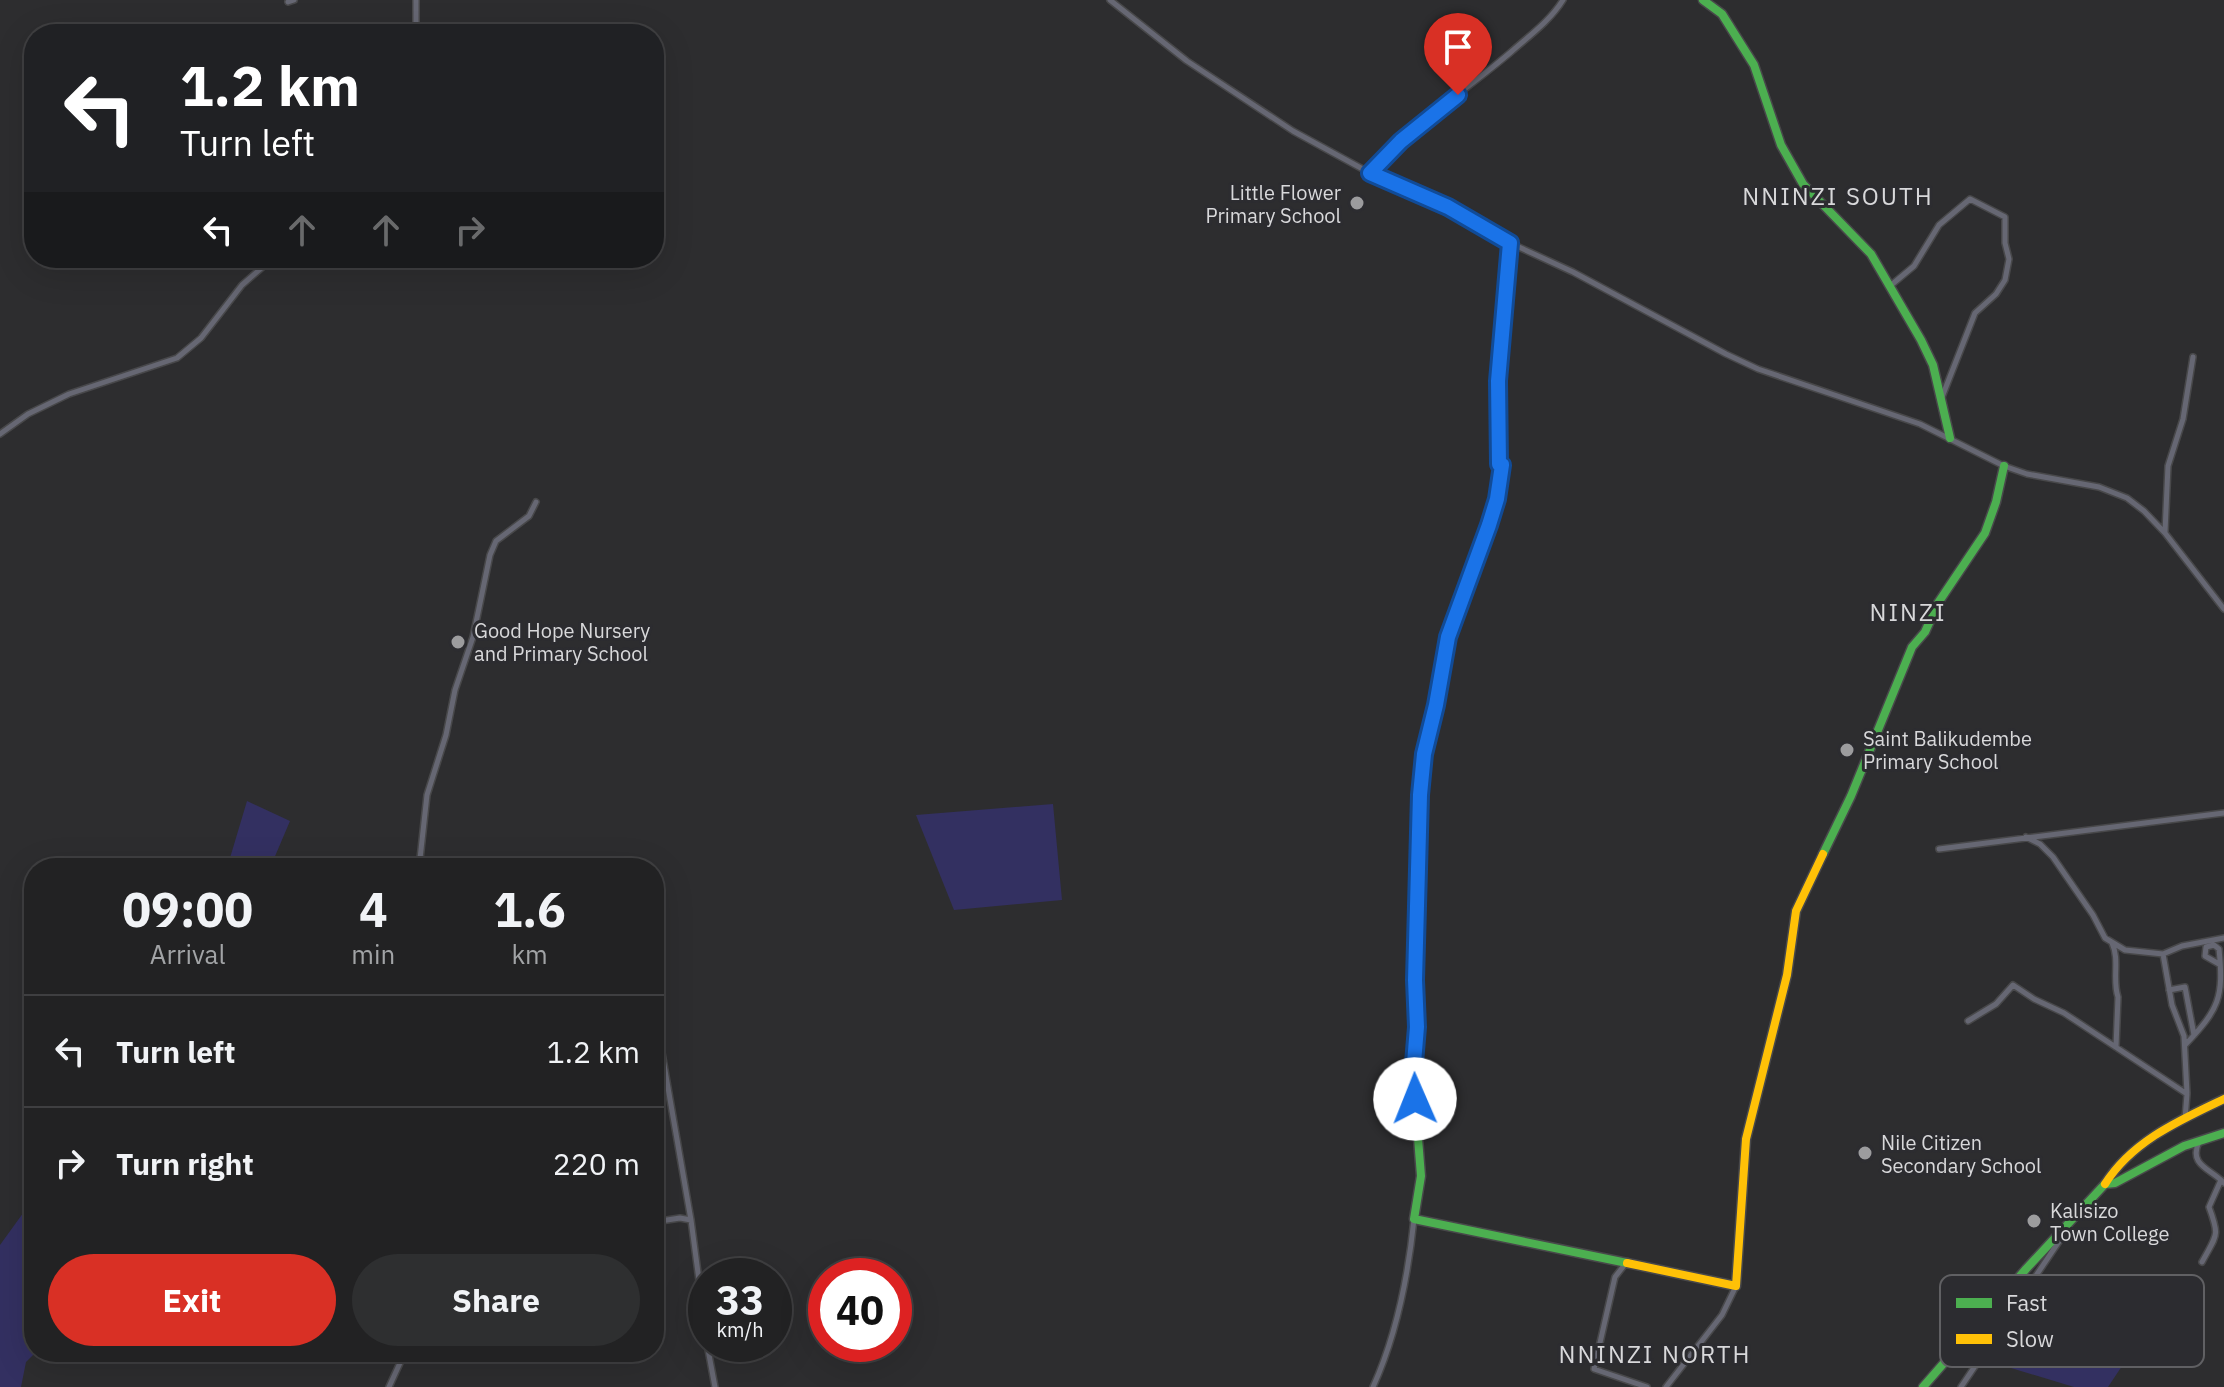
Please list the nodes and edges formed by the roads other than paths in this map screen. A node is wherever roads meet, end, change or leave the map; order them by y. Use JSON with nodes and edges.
{"nodes":[{"id":1,"x":416,"y":0,"type":"edge"},
{"id":2,"x":1110,"y":0,"type":"edge"},
{"id":3,"x":1563,"y":0,"type":"edge"},
{"id":4,"x":1703,"y":0,"type":"edge"},
{"id":5,"x":416,"y":24,"type":"edge"},
{"id":6,"x":1370,"y":173,"type":"junction"},
{"id":7,"x":1510,"y":243,"type":"junction"},
{"id":8,"x":262,"y":268,"type":"edge"},
{"id":9,"x":1890,"y":286,"type":"junction"},
{"id":10,"x":2193,"y":357,"type":"dead end"},
{"id":11,"x":1941,"y":397,"type":"junction"},
{"id":12,"x":0,"y":434,"type":"edge"},
{"id":13,"x":1950,"y":438,"type":"junction"},
{"id":14,"x":2004,"y":466,"type":"junction"},
{"id":15,"x":536,"y":502,"type":"dead end"},
{"id":16,"x":2165,"y":533,"type":"junction"},
{"id":17,"x":2224,"y":609,"type":"edge"},
{"id":18,"x":2224,"y":813,"type":"edge"},
{"id":19,"x":2025,"y":837,"type":"junction"},
{"id":20,"x":1939,"y":849,"type":"dead end"},
{"id":21,"x":420,"y":858,"type":"edge"},
{"id":22,"x":2224,"y":938,"type":"edge"},
{"id":23,"x":2112,"y":942,"type":"junction"},
{"id":24,"x":2163,"y":954,"type":"junction"},
{"id":25,"x":2219,"y":964,"type":"dead end"},
{"id":26,"x":2169,"y":990,"type":"junction"},
{"id":27,"x":1968,"y":1021,"type":"dead end"},
{"id":28,"x":2194,"y":1036,"type":"junction"},
{"id":29,"x":2185,"y":1045,"type":"junction"},
{"id":30,"x":2117,"y":1048,"type":"junction"},
{"id":31,"x":664,"y":1065,"type":"edge"},
{"id":32,"x":2187,"y":1094,"type":"junction"},
{"id":33,"x":2224,"y":1099,"type":"edge"},
{"id":34,"x":2185,"y":1119,"type":"junction"},
{"id":35,"x":2224,"y":1133,"type":"edge"},
{"id":36,"x":2200,"y":1141,"type":"junction"},
{"id":37,"x":2223,"y":1181,"type":"edge"},
{"id":38,"x":2105,"y":1184,"type":"junction"},
{"id":39,"x":2076,"y":1216,"type":"junction"},
{"id":40,"x":1414,"y":1219,"type":"junction"},
{"id":41,"x":664,"y":1220,"type":"edge"},
{"id":42,"x":691,"y":1220,"type":"junction"},
{"id":43,"x":696,"y":1258,"type":"edge"},
{"id":44,"x":2202,"y":1262,"type":"dead end"},
{"id":45,"x":1626,"y":1263,"type":"junction"},
{"id":46,"x":2023,"y":1275,"type":"edge"},
{"id":47,"x":2036,"y":1275,"type":"edge"},
{"id":48,"x":1736,"y":1286,"type":"junction"},
{"id":49,"x":400,"y":1362,"type":"edge"},
{"id":50,"x":710,"y":1362,"type":"edge"},
{"id":51,"x":1941,"y":1367,"type":"edge"},
{"id":52,"x":1974,"y":1367,"type":"edge"},
{"id":53,"x":389,"y":1387,"type":"edge"},
{"id":54,"x":715,"y":1387,"type":"edge"},
{"id":55,"x":1373,"y":1387,"type":"edge"},
{"id":56,"x":1647,"y":1387,"type":"edge"},
{"id":57,"x":1666,"y":1387,"type":"edge"},
{"id":58,"x":1923,"y":1387,"type":"edge"},
{"id":59,"x":1961,"y":1387,"type":"edge"}],
"edges":[{"from":1,"to":5,"type":"street"},
{"from":2,"to":6,"type":"street"},
{"from":3,"to":6,"type":"street"},
{"from":4,"to":9,"type":"main road"},
{"from":6,"to":7,"type":"street"},
{"from":7,"to":13,"type":"street"},
{"from":7,"to":40,"type":"main road"},
{"from":8,"to":12,"type":"street"},
{"from":9,"to":11,"type":"main road"},
{"from":9,"to":11,"type":"street"},
{"from":10,"to":16,"type":"street"},
{"from":11,"to":13,"type":"main road"},
{"from":13,"to":14,"type":"street"},
{"from":14,"to":16,"type":"street"},
{"from":14,"to":48,"type":"main road"},
{"from":15,"to":21,"type":"street"},
{"from":16,"to":17,"type":"street"},
{"from":18,"to":19,"type":"street"},
{"from":19,"to":20,"type":"street"},
{"from":19,"to":23,"type":"street"},
{"from":22,"to":24,"type":"street"},
{"from":23,"to":24,"type":"street"},
{"from":23,"to":30,"type":"street"},
{"from":24,"to":26,"type":"street"},
{"from":25,"to":28,"type":"street"},
{"from":26,"to":28,"type":"street"},
{"from":26,"to":29,"type":"street"},
{"from":27,"to":30,"type":"street"},
{"from":28,"to":29,"type":"street"},
{"from":29,"to":32,"type":"street"},
{"from":30,"to":32,"type":"street"},
{"from":31,"to":42,"type":"street"},
{"from":32,"to":34,"type":"street"},
{"from":33,"to":34,"type":"main road"},
{"from":34,"to":38,"type":"main road"},
{"from":35,"to":36,"type":"main road"},
{"from":36,"to":37,"type":"street"},
{"from":36,"to":38,"type":"main road"},
{"from":37,"to":44,"type":"street"},
{"from":38,"to":39,"type":"main road"},
{"from":39,"to":46,"type":"main road"},
{"from":39,"to":47,"type":"street"},
{"from":40,"to":45,"type":"main road"},
{"from":40,"to":55,"type":"street"},
{"from":41,"to":42,"type":"street"},
{"from":42,"to":43,"type":"street"},
{"from":45,"to":48,"type":"main road"},
{"from":45,"to":56,"type":"street"},
{"from":48,"to":57,"type":"street"},
{"from":49,"to":53,"type":"street"},
{"from":50,"to":54,"type":"street"},
{"from":51,"to":58,"type":"main road"},
{"from":52,"to":59,"type":"street"}]}
